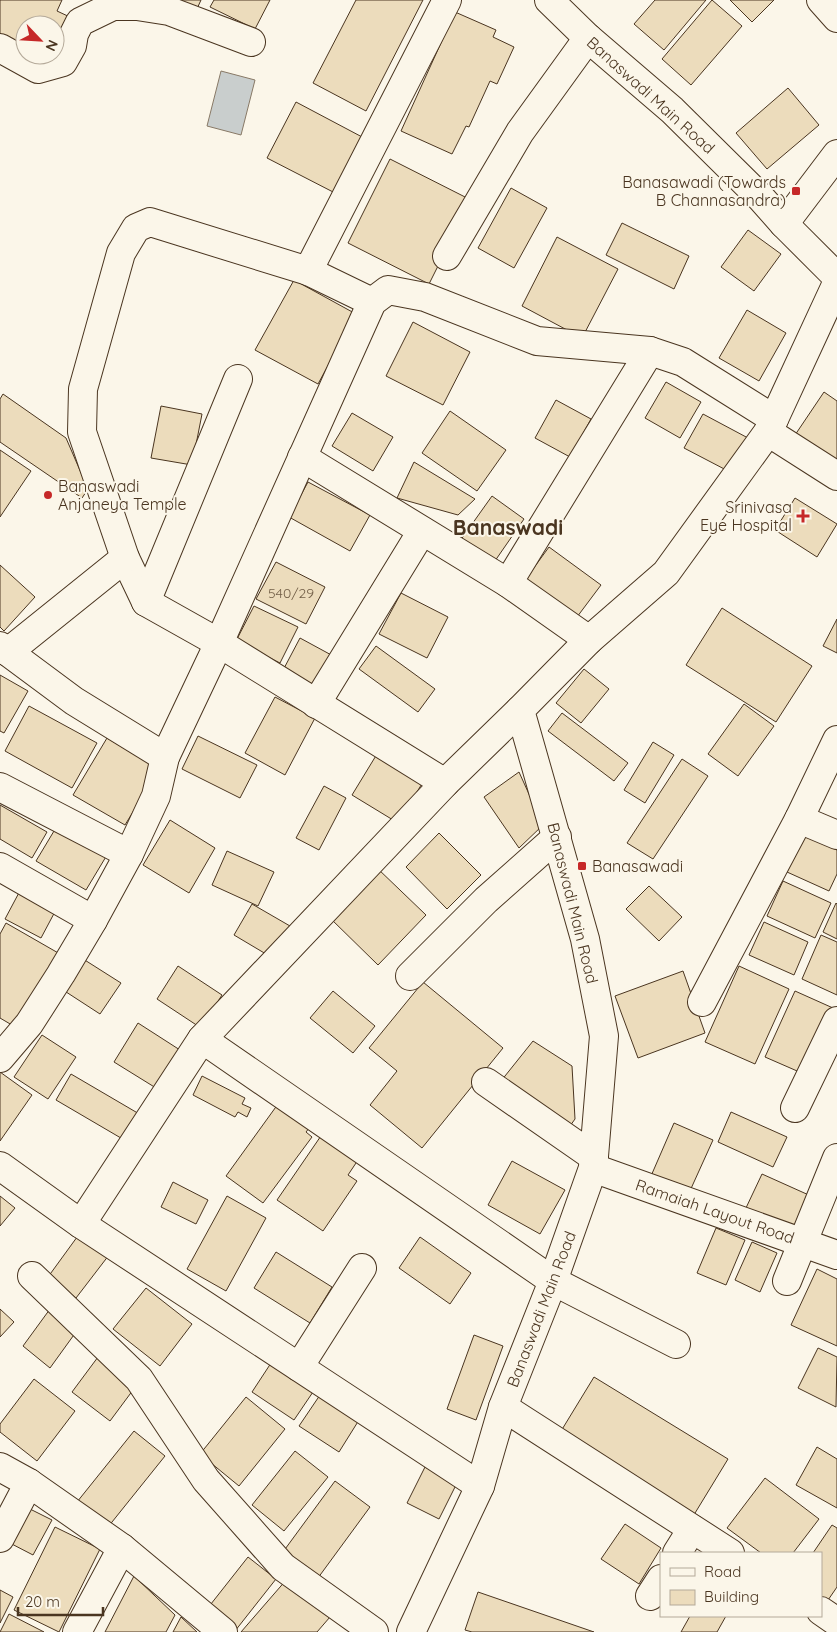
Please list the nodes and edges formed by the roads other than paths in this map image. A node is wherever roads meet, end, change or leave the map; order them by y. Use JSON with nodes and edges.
{"nodes":[{"id":1,"x":447,"y":0,"type":"edge"},
{"id":2,"x":549,"y":0,"type":"edge"},
{"id":3,"x":821,"y":0,"type":"edge"},
{"id":4,"x":837,"y":18,"type":"edge"},
{"id":5,"x":588,"y":38,"type":"junction"},
{"id":6,"x":251,"y":42,"type":"dead end"},
{"id":7,"x":0,"y":48,"type":"edge"},
{"id":8,"x":837,"y":154,"type":"edge"},
{"id":9,"x":784,"y":224,"type":"junction"},
{"id":10,"x":447,"y":256,"type":"dead end"},
{"id":11,"x":308,"y":271,"type":"junction"},
{"id":12,"x":837,"y":277,"type":"edge"},
{"id":13,"x":837,"y":283,"type":"edge"},
{"id":14,"x":372,"y":302,"type":"junction"},
{"id":15,"x":650,"y":351,"type":"junction"},
{"id":16,"x":238,"y":379,"type":"dead end"},
{"id":17,"x":771,"y":425,"type":"junction"},
{"id":18,"x":302,"y":457,"type":"junction"},
{"id":19,"x":837,"y":476,"type":"edge"},
{"id":20,"x":422,"y":530,"type":"junction"},
{"id":21,"x":125,"y":558,"type":"junction"},
{"id":22,"x":508,"y":583,"type":"junction"},
{"id":23,"x":146,"y":602,"type":"junction"},
{"id":24,"x":589,"y":640,"type":"junction"},
{"id":25,"x":219,"y":643,"type":"junction"},
{"id":26,"x":4,"y":649,"type":"edge"},
{"id":27,"x":316,"y":704,"type":"junction"},
{"id":28,"x":520,"y":710,"type":"junction"},
{"id":29,"x":837,"y":740,"type":"edge"},
{"id":30,"x":165,"y":757,"type":"junction"},
{"id":31,"x":445,"y":783,"type":"junction"},
{"id":32,"x":0,"y":787,"type":"edge"},
{"id":33,"x":799,"y":819,"type":"junction"},
{"id":34,"x":837,"y":835,"type":"edge"},
{"id":35,"x":557,"y":837,"type":"junction"},
{"id":36,"x":129,"y":854,"type":"junction"},
{"id":37,"x":0,"y":867,"type":"edge"},
{"id":38,"x":93,"y":920,"type":"junction"},
{"id":39,"x":410,"y":976,"type":"dead end"},
{"id":40,"x":702,"y":1002,"type":"dead end"},
{"id":41,"x":837,"y":1021,"type":"edge"},
{"id":42,"x":202,"y":1039,"type":"junction"},
{"id":43,"x":0,"y":1058,"type":"edge"},
{"id":44,"x":486,"y":1082,"type":"dead end"},
{"id":45,"x":794,"y":1108,"type":"dead end"},
{"id":46,"x":837,"y":1158,"type":"edge"},
{"id":47,"x":593,"y":1162,"type":"junction"},
{"id":48,"x":0,"y":1166,"type":"edge"},
{"id":49,"x":81,"y":1224,"type":"junction"},
{"id":50,"x":804,"y":1242,"type":"junction"},
{"id":51,"x":837,"y":1255,"type":"edge"},
{"id":52,"x":362,"y":1268,"type":"dead end"},
{"id":53,"x":32,"y":1276,"type":"dead end"},
{"id":54,"x":553,"y":1281,"type":"junction"},
{"id":55,"x":787,"y":1281,"type":"dead end"},
{"id":56,"x":676,"y":1344,"type":"dead end"},
{"id":57,"x":299,"y":1367,"type":"junction"},
{"id":58,"x":503,"y":1406,"type":"junction"},
{"id":59,"x":0,"y":1467,"type":"edge"},
{"id":60,"x":29,"y":1483,"type":"junction"},
{"id":61,"x":480,"y":1486,"type":"junction"},
{"id":62,"x":692,"y":1529,"type":"junction"},
{"id":63,"x":0,"y":1538,"type":"edge"},
{"id":64,"x":122,"y":1548,"type":"junction"},
{"id":65,"x":678,"y":1552,"type":"edge"},
{"id":66,"x":728,"y":1552,"type":"edge"},
{"id":67,"x":822,"y":1612,"type":"edge"},
{"id":68,"x":837,"y":1622,"type":"edge"},
{"id":69,"x":77,"y":1632,"type":"edge"},
{"id":70,"x":223,"y":1632,"type":"edge"},
{"id":71,"x":374,"y":1632,"type":"edge"},
{"id":72,"x":410,"y":1632,"type":"edge"}],
"edges":[{"from":1,"to":11,"type":"street"},
{"from":2,"to":5,"type":"street","name":"Banaswadi Main Road"},
{"from":3,"to":4,"type":"street"},
{"from":5,"to":9,"type":"street","name":"Banaswadi Main Road"},
{"from":5,"to":10,"type":"street"},
{"from":6,"to":7,"type":"street"},
{"from":8,"to":9,"type":"street"},
{"from":9,"to":12,"type":"street","name":"Banaswadi Main Road"},
{"from":11,"to":14,"type":"street"},
{"from":11,"to":21,"type":"street"},
{"from":13,"to":17,"type":"street"},
{"from":14,"to":15,"type":"street"},
{"from":14,"to":18,"type":"street"},
{"from":15,"to":17,"type":"street"},
{"from":15,"to":22,"type":"street"},
{"from":16,"to":23,"type":"street"},
{"from":17,"to":19,"type":"street"},
{"from":17,"to":24,"type":"street"},
{"from":18,"to":20,"type":"street"},
{"from":18,"to":25,"type":"street"},
{"from":20,"to":22,"type":"street"},
{"from":20,"to":27,"type":"street"},
{"from":21,"to":23,"type":"street"},
{"from":21,"to":26,"type":"street"},
{"from":22,"to":24,"type":"street"},
{"from":23,"to":25,"type":"street"},
{"from":24,"to":28,"type":"street"},
{"from":25,"to":27,"type":"street"},
{"from":25,"to":30,"type":"street"},
{"from":26,"to":30,"type":"street"},
{"from":27,"to":31,"type":"street"},
{"from":28,"to":31,"type":"street"},
{"from":28,"to":35,"type":"street","name":"Banaswadi Main Road"},
{"from":29,"to":33,"type":"street"},
{"from":30,"to":36,"type":"street"},
{"from":31,"to":42,"type":"street"},
{"from":32,"to":36,"type":"street"},
{"from":33,"to":34,"type":"street"},
{"from":33,"to":40,"type":"street"},
{"from":35,"to":39,"type":"street"},
{"from":35,"to":47,"type":"street","name":"Banaswadi Main Road"},
{"from":36,"to":38,"type":"street"},
{"from":37,"to":38,"type":"street"},
{"from":38,"to":43,"type":"street"},
{"from":41,"to":45,"type":"street"},
{"from":42,"to":49,"type":"street"},
{"from":42,"to":54,"type":"street"},
{"from":44,"to":47,"type":"street","name":"Ramaiah Layout Road"},
{"from":46,"to":50,"type":"street"},
{"from":47,"to":50,"type":"street","name":"Ramaiah Layout Road"},
{"from":47,"to":54,"type":"street","name":"Banaswadi Main Road"},
{"from":48,"to":49,"type":"street"},
{"from":49,"to":57,"type":"street"},
{"from":50,"to":51,"type":"street","name":"Ramaiah Layout Road"},
{"from":50,"to":55,"type":"street"},
{"from":52,"to":57,"type":"street"},
{"from":53,"to":71,"type":"street"},
{"from":54,"to":56,"type":"street"},
{"from":54,"to":58,"type":"street","name":"Banaswadi Main Road"},
{"from":57,"to":61,"type":"street"},
{"from":58,"to":61,"type":"street","name":"Banaswadi Main Road"},
{"from":58,"to":62,"type":"street"},
{"from":59,"to":60,"type":"street"},
{"from":60,"to":63,"type":"street"},
{"from":60,"to":64,"type":"street"},
{"from":61,"to":72,"type":"street","name":"Banaswadi Main Road"},
{"from":62,"to":65,"type":"street"},
{"from":62,"to":66,"type":"street"},
{"from":64,"to":69,"type":"street"},
{"from":64,"to":70,"type":"street"},
{"from":67,"to":68,"type":"street"}]}
